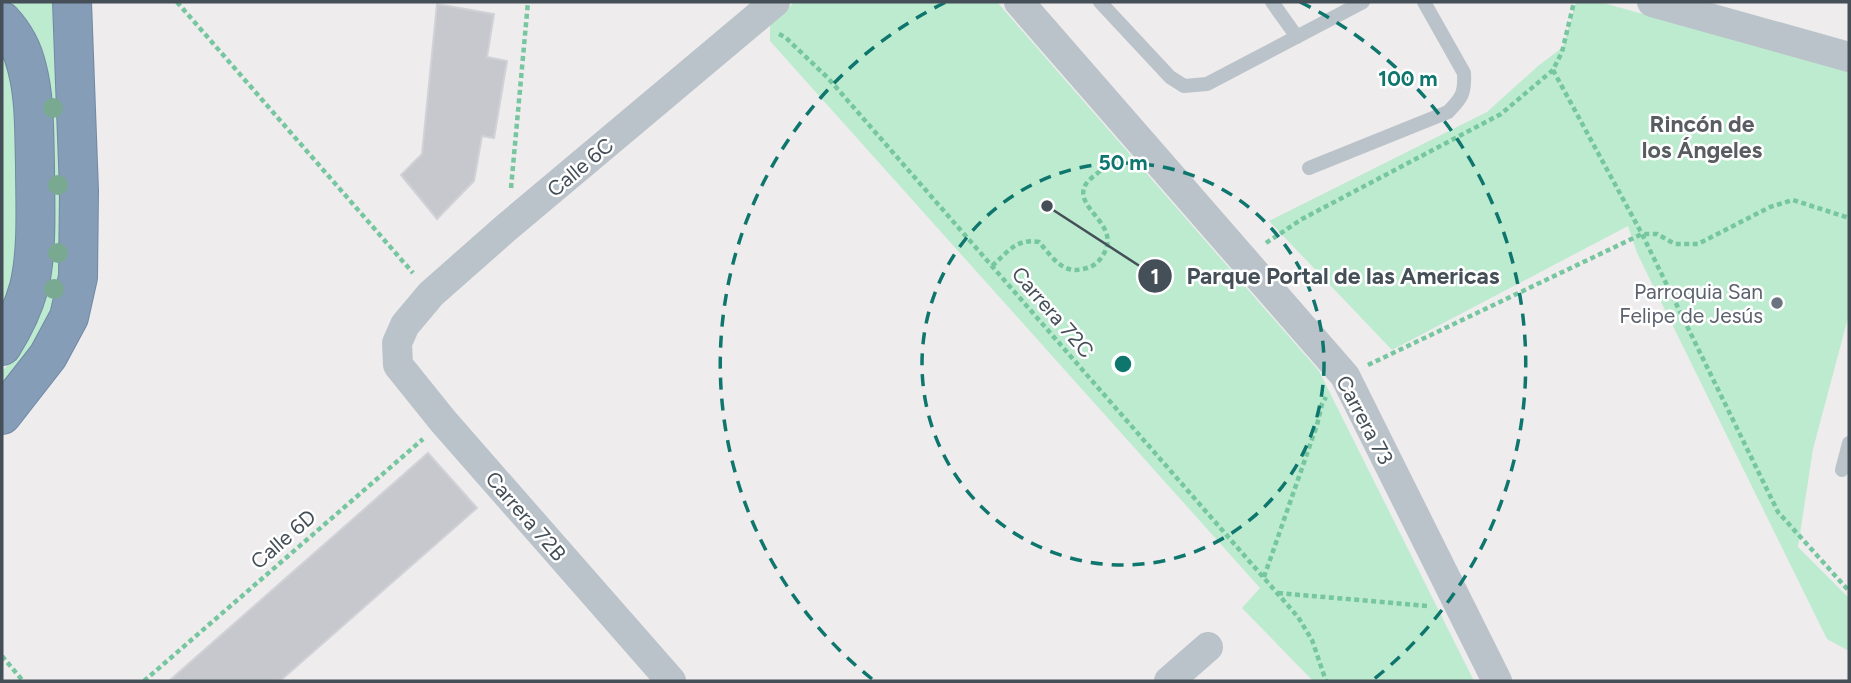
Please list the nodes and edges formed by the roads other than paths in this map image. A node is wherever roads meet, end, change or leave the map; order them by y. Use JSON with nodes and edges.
{"nodes":[{"id":1,"x":72,"y":2,"type":"edge"},
{"id":2,"x":1019,"y":2,"type":"edge"},
{"id":3,"x":1100,"y":2,"type":"edge"},
{"id":4,"x":1272,"y":2,"type":"edge"},
{"id":5,"x":1363,"y":2,"type":"edge"},
{"id":6,"x":1424,"y":2,"type":"edge"},
{"id":7,"x":1652,"y":2,"type":"edge"},
{"id":8,"x":764,"y":11,"type":"edge"},
{"id":9,"x":2,"y":21,"type":"edge"},
{"id":10,"x":1297,"y":37,"type":"junction"},
{"id":11,"x":1849,"y":57,"type":"edge"},
{"id":12,"x":1309,"y":168,"type":"dead end"},
{"id":13,"x":397,"y":343,"type":"joint"},
{"id":14,"x":2,"y":346,"type":"edge"},
{"id":15,"x":2,"y":415,"type":"edge"},
{"id":16,"x":1849,"y":443,"type":"edge"},
{"id":17,"x":1842,"y":470,"type":"dead end"},
{"id":18,"x":1208,"y":647,"type":"dead end"},
{"id":19,"x":671,"y":681,"type":"edge"},
{"id":20,"x":1169,"y":681,"type":"edge"},
{"id":21,"x":1497,"y":681,"type":"edge"}],
"edges":[{"from":1,"to":15,"type":"highway"},
{"from":2,"to":21,"type":"street","name":"Carrera 73"},
{"from":3,"to":10,"type":"lane"},
{"from":4,"to":10,"type":"lane"},
{"from":5,"to":10,"type":"lane"},
{"from":6,"to":12,"type":"lane"},
{"from":7,"to":11,"type":"street"},
{"from":8,"to":13,"type":"street","name":"Calle 6C"},
{"from":9,"to":14,"type":"highway"},
{"from":13,"to":19,"type":"street","name":"Carrera 72B"},
{"from":16,"to":17,"type":"lane"},
{"from":18,"to":20,"type":"street"}]}
